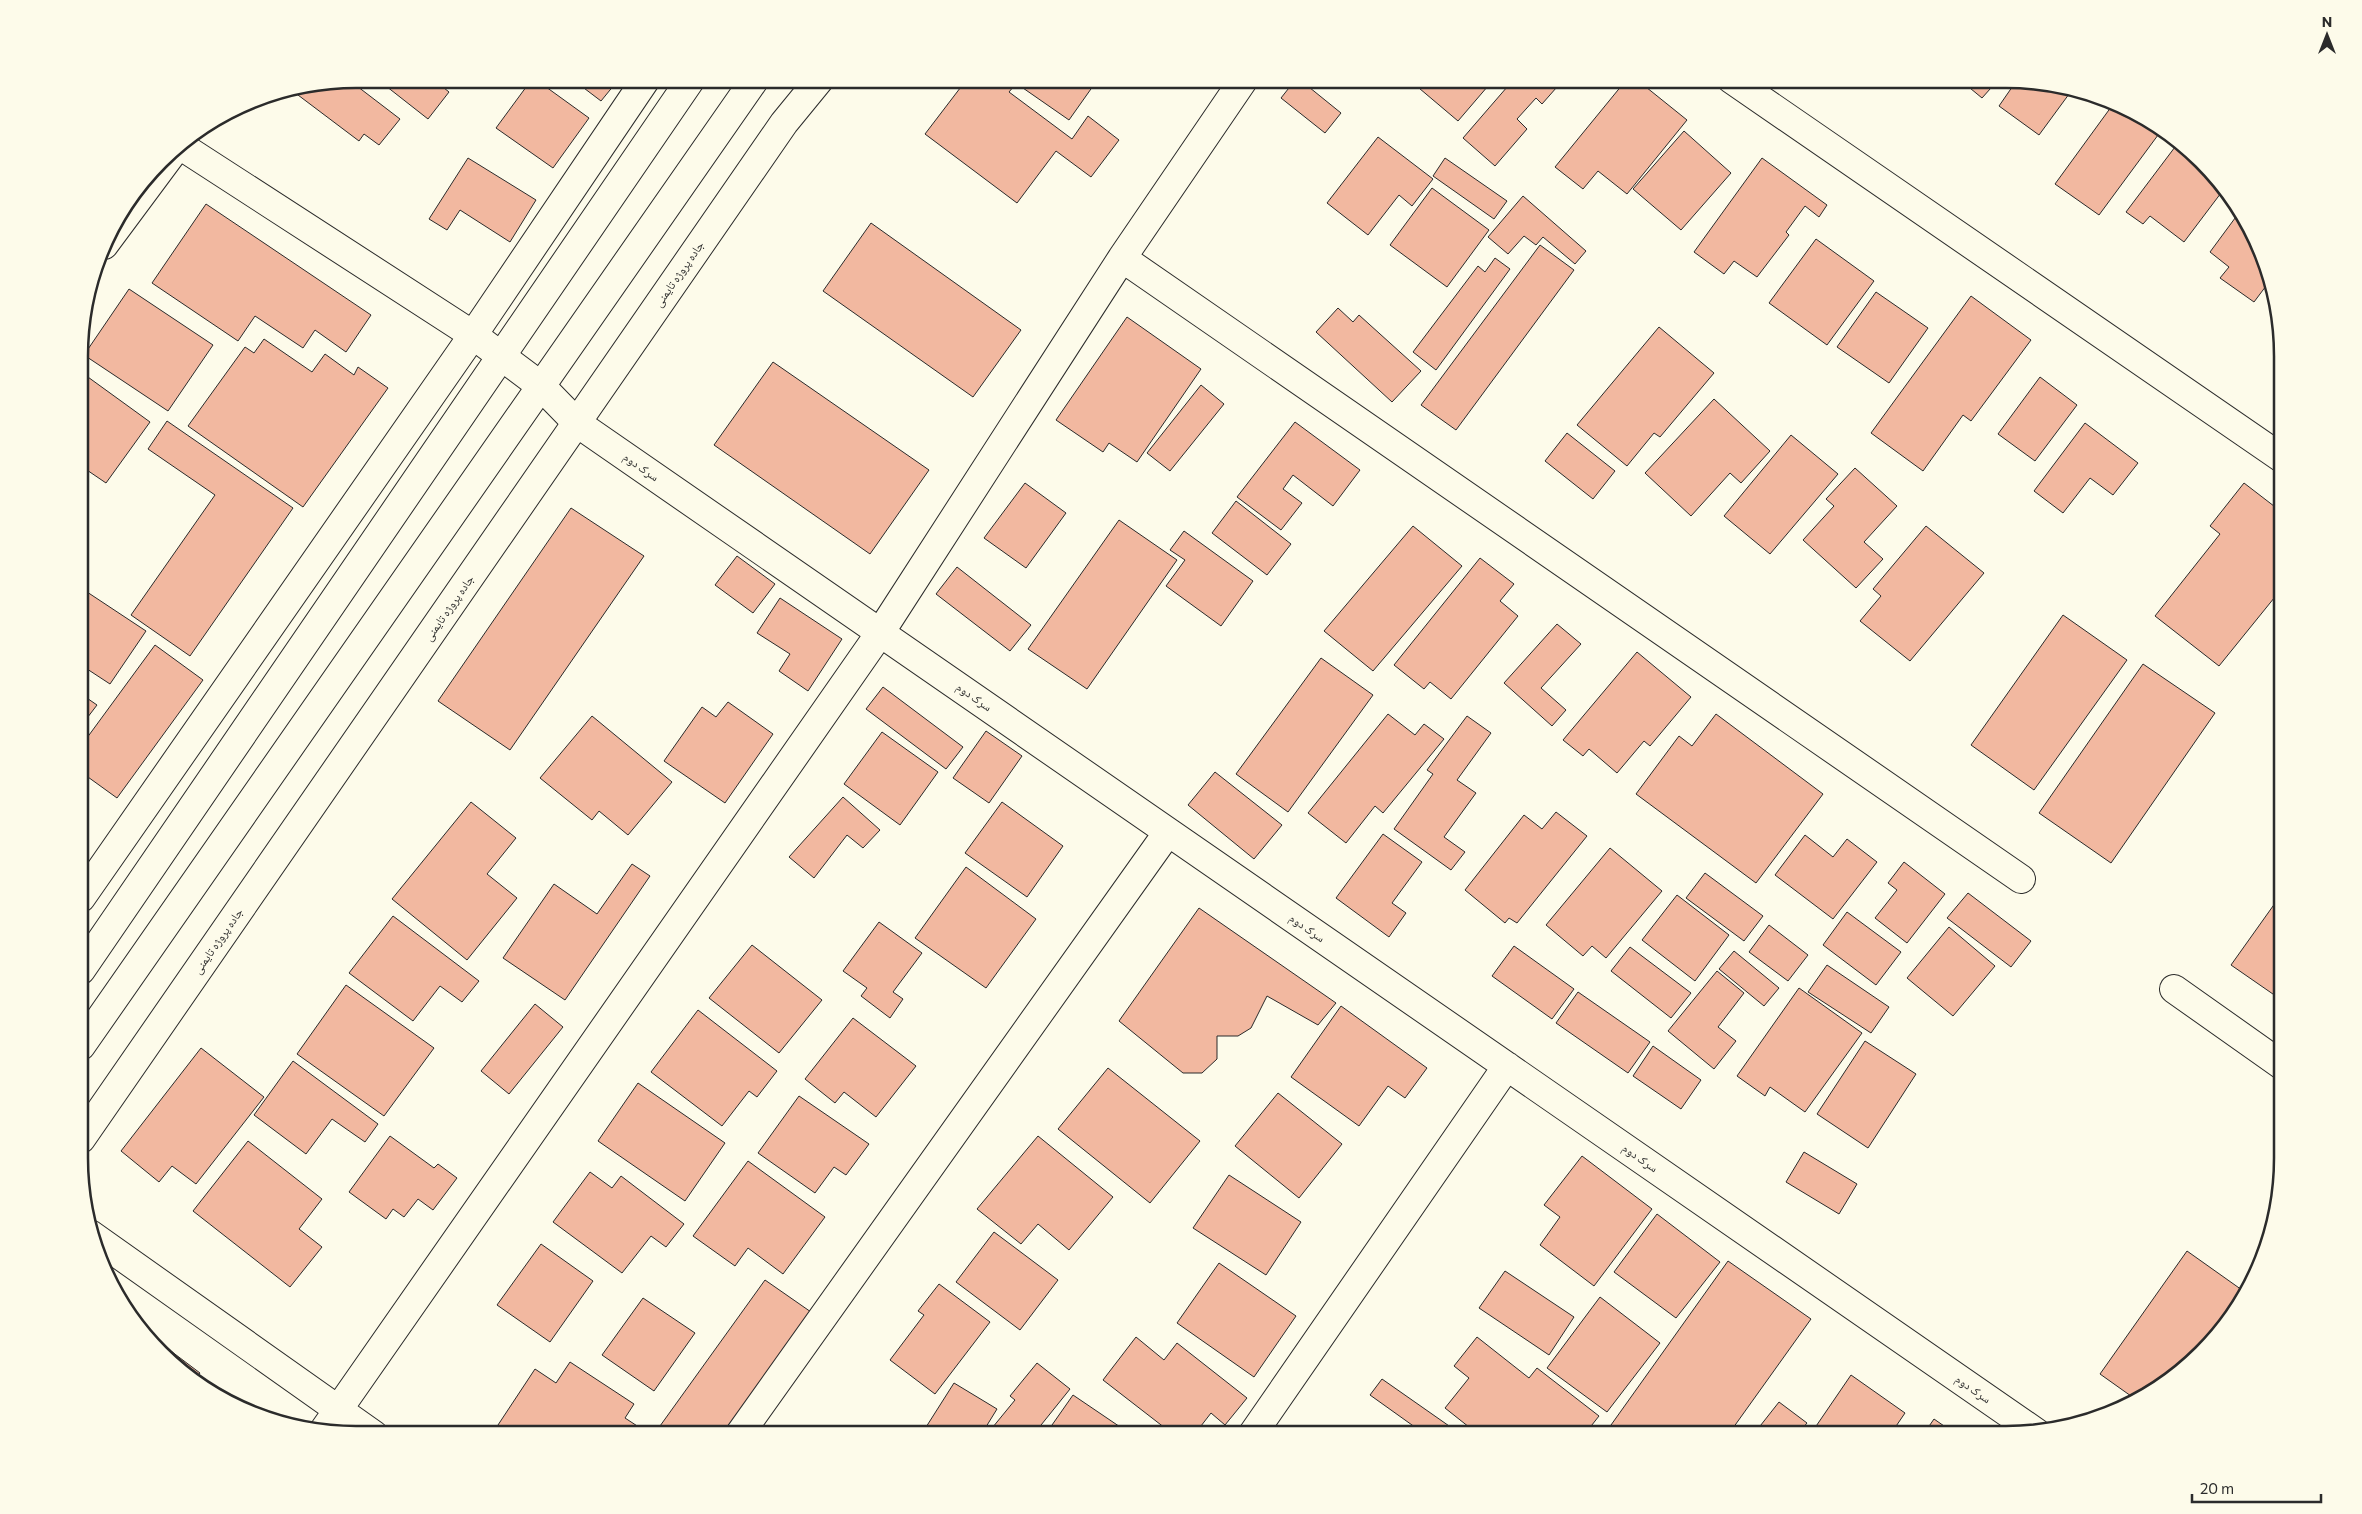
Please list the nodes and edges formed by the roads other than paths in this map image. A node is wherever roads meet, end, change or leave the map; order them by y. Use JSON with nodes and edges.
{"nodes":[{"id":1,"x":640,"y":88,"type":"edge"},
{"id":2,"x":685,"y":88,"type":"edge"},
{"id":3,"x":749,"y":88,"type":"edge"},
{"id":4,"x":813,"y":88,"type":"edge"},
{"id":5,"x":1238,"y":88,"type":"edge"},
{"id":6,"x":1744,"y":88,"type":"edge"},
{"id":7,"x":185,"y":149,"type":"edge"},
{"id":8,"x":1122,"y":258,"type":"junction"},
{"id":9,"x":473,"y":335,"type":"junction"},
{"id":10,"x":502,"y":357,"type":"junction"},
{"id":11,"x":541,"y":386,"type":"junction"},
{"id":12,"x":577,"y":422,"type":"junction"},
{"id":13,"x":2274,"y":453,"type":"edge"},
{"id":14,"x":880,"y":633,"type":"junction"},
{"id":15,"x":1168,"y":832,"type":"junction"},
{"id":16,"x":2021,"y":879,"type":"dead end"},
{"id":17,"x":88,"y":888,"type":"edge"},
{"id":18,"x":88,"y":960,"type":"edge"},
{"id":19,"x":2174,"y":989,"type":"dead end"},
{"id":20,"x":88,"y":1036,"type":"edge"},
{"id":21,"x":2274,"y":1060,"type":"edge"},
{"id":22,"x":1506,"y":1066,"type":"junction"},
{"id":23,"x":88,"y":1129,"type":"edge"},
{"id":24,"x":101,"y":1243,"type":"edge"},
{"id":25,"x":330,"y":1421,"type":"edge"},
{"id":26,"x":346,"y":1426,"type":"edge"},
{"id":27,"x":745,"y":1426,"type":"edge"},
{"id":28,"x":1258,"y":1426,"type":"edge"},
{"id":29,"x":2026,"y":1426,"type":"edge"}],
"edges":[{"from":1,"to":9,"type":"street"},
{"from":2,"to":10,"type":"street"},
{"from":3,"to":11,"type":"street"},
{"from":4,"to":12,"type":"street","name":"جاده پروژه تایمنی"},
{"from":5,"to":8,"type":"street"},
{"from":6,"to":13,"type":"street"},
{"from":7,"to":9,"type":"street","name":"سرک دوم"},
{"from":8,"to":14,"type":"street"},
{"from":8,"to":16,"type":"street"},
{"from":9,"to":10,"type":"street","name":"سرک دوم"},
{"from":9,"to":17,"type":"street"},
{"from":10,"to":11,"type":"street","name":"سرک دوم"},
{"from":10,"to":18,"type":"street"},
{"from":11,"to":12,"type":"street","name":"سرک دوم"},
{"from":11,"to":20,"type":"street"},
{"from":12,"to":14,"type":"street","name":"سرک دوم"},
{"from":12,"to":23,"type":"street","name":"جاده پروژه تایمنی"},
{"from":14,"to":15,"type":"street","name":"سرک دوم"},
{"from":14,"to":25,"type":"street"},
{"from":15,"to":22,"type":"street","name":"سرک دوم"},
{"from":15,"to":27,"type":"street"},
{"from":19,"to":21,"type":"street"},
{"from":22,"to":28,"type":"street"},
{"from":22,"to":29,"type":"street","name":"سرک دوم"},
{"from":24,"to":25,"type":"street"},
{"from":25,"to":26,"type":"street"}]}
